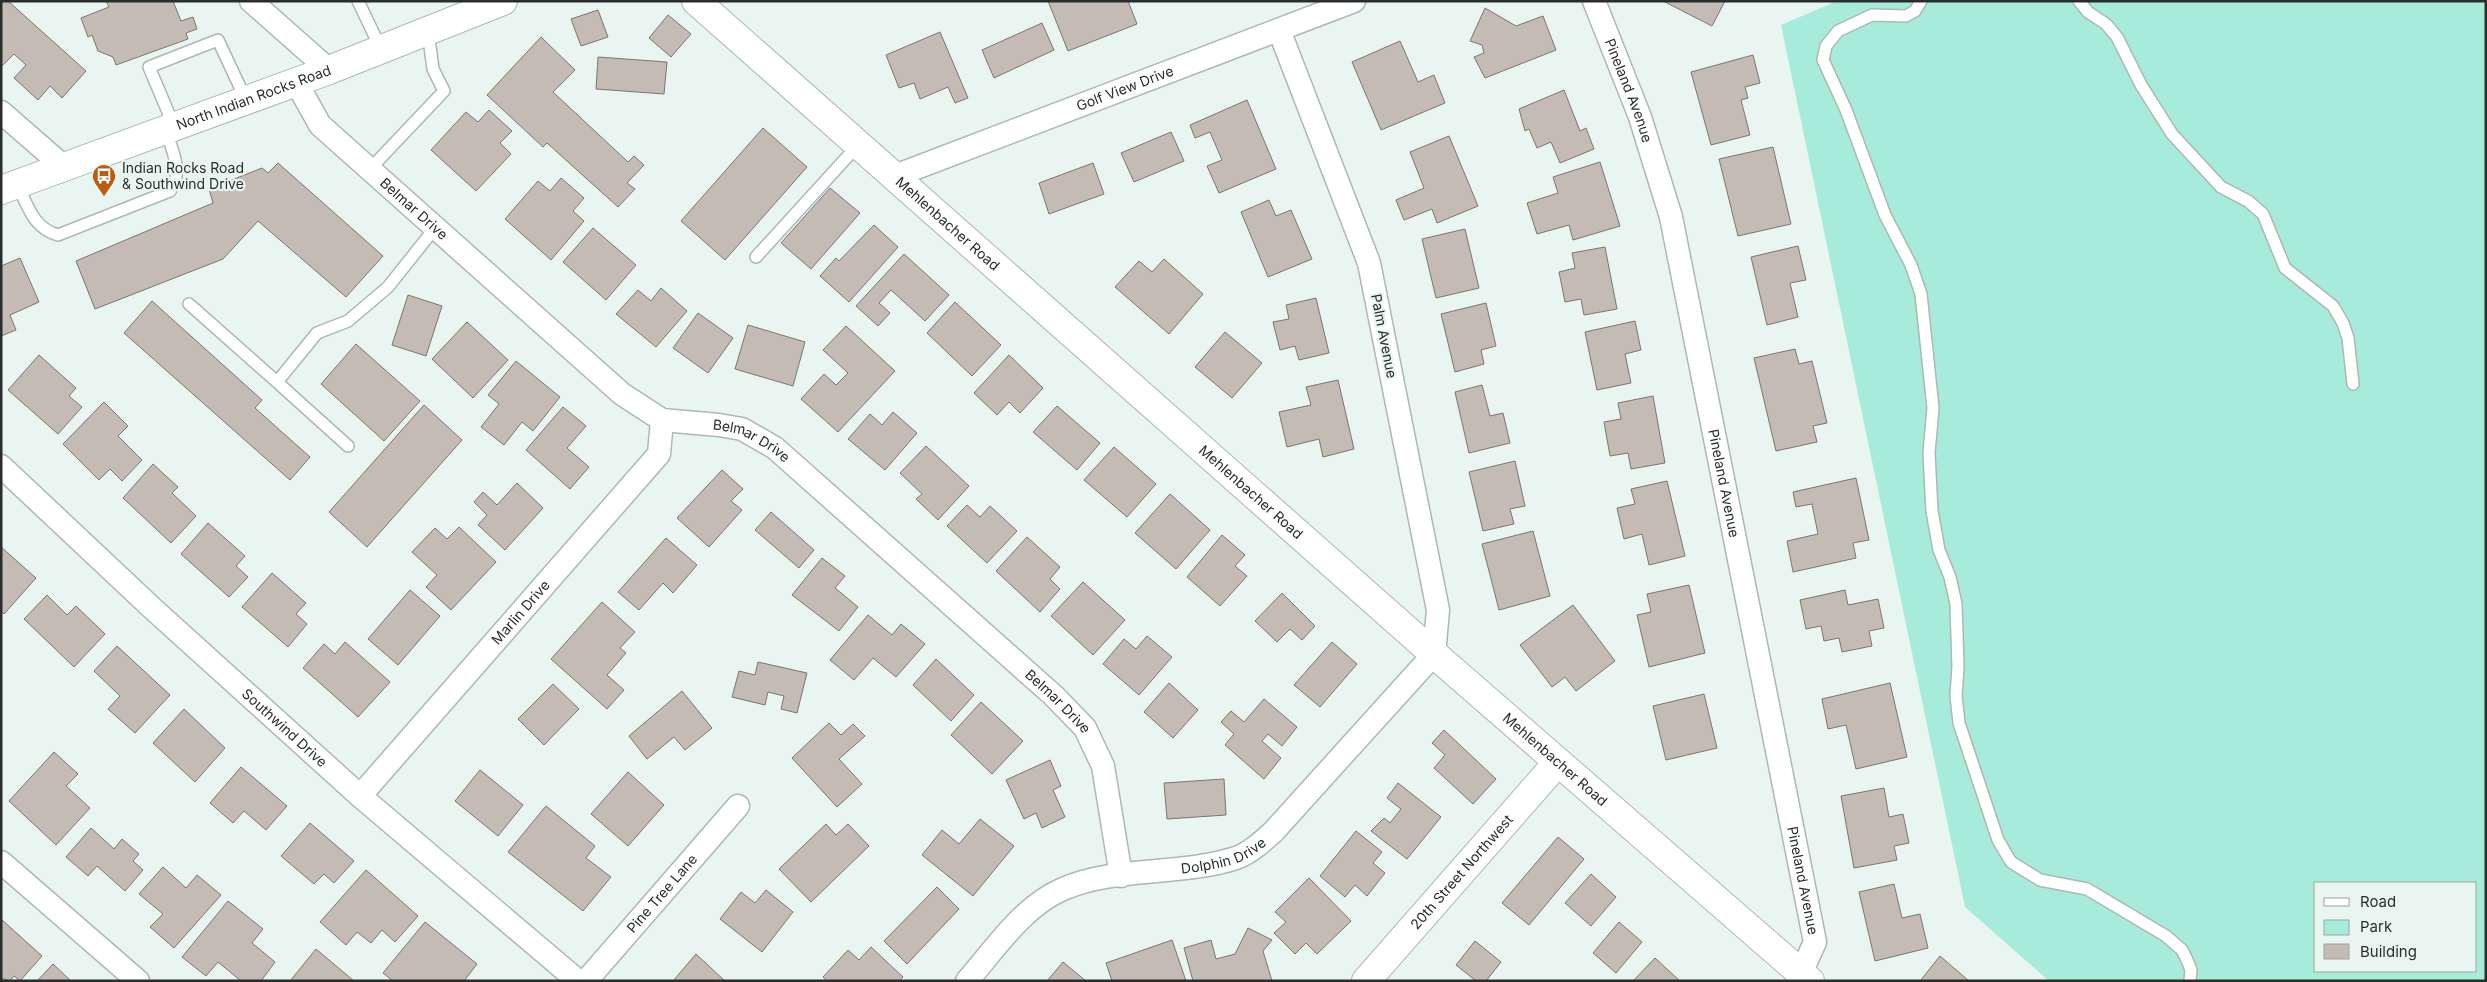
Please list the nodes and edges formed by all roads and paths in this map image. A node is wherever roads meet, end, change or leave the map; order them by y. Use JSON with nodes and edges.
{"nodes":[{"id":1,"x":251,"y":1,"type":"edge"},
{"id":2,"x":358,"y":1,"type":"edge"},
{"id":3,"x":503,"y":1,"type":"edge"},
{"id":4,"x":696,"y":1,"type":"edge"},
{"id":5,"x":1354,"y":1,"type":"edge"},
{"id":6,"x":1594,"y":1,"type":"edge"},
{"id":7,"x":1921,"y":1,"type":"edge"},
{"id":8,"x":2078,"y":1,"type":"edge"},
{"id":9,"x":465,"y":8,"type":"edge"},
{"id":10,"x":1279,"y":30,"type":"junction"},
{"id":11,"x":428,"y":31,"type":"junction"},
{"id":12,"x":381,"y":49,"type":"junction"},
{"id":13,"x":329,"y":70,"type":"junction"},
{"id":14,"x":296,"y":82,"type":"junction"},
{"id":15,"x":246,"y":100,"type":"junction"},
{"id":16,"x":1,"y":112,"type":"edge"},
{"id":17,"x":169,"y":128,"type":"junction"},
{"id":18,"x":859,"y":144,"type":"junction"},
{"id":19,"x":63,"y":166,"type":"junction"},
{"id":20,"x":370,"y":169,"type":"junction"},
{"id":21,"x":895,"y":176,"type":"junction"},
{"id":22,"x":9,"y":187,"type":"edge"},
{"id":23,"x":435,"y":228,"type":"junction"},
{"id":24,"x":756,"y":257,"type":"dead end"},
{"id":25,"x":189,"y":304,"type":"dead end"},
{"id":26,"x":277,"y":382,"type":"junction"},
{"id":27,"x":2353,"y":384,"type":"dead end"},
{"id":28,"x":662,"y":420,"type":"junction"},
{"id":29,"x":348,"y":446,"type":"dead end"},
{"id":30,"x":1,"y":466,"type":"edge"},
{"id":31,"x":1434,"y":654,"type":"junction"},
{"id":32,"x":1558,"y":762,"type":"junction"},
{"id":33,"x":360,"y":796,"type":"junction"},
{"id":34,"x":738,"y":806,"type":"dead end"},
{"id":35,"x":1,"y":862,"type":"edge"},
{"id":36,"x":1121,"y":876,"type":"junction"},
{"id":37,"x":1806,"y":977,"type":"edge"},
{"id":38,"x":138,"y":981,"type":"edge"},
{"id":39,"x":578,"y":981,"type":"edge"},
{"id":40,"x":586,"y":981,"type":"edge"},
{"id":41,"x":968,"y":981,"type":"edge"},
{"id":42,"x":1366,"y":981,"type":"edge"},
{"id":43,"x":2190,"y":981,"type":"edge"}],
"edges":[{"from":1,"to":13,"type":"street"},
{"from":2,"to":12,"type":"lane"},
{"from":3,"to":9,"type":"street","name":"North Indian Rocks Road"},
{"from":4,"to":18,"type":"street","name":"Mehlenbacher Road"},
{"from":5,"to":10,"type":"street","name":"Golf View Drive"},
{"from":6,"to":37,"type":"street","name":"Pineland Avenue"},
{"from":7,"to":43,"type":"lane"},
{"from":8,"to":27,"type":"lane"},
{"from":9,"to":11,"type":"street","name":"North Indian Rocks Road"},
{"from":10,"to":21,"type":"street","name":"Golf View Drive"},
{"from":10,"to":31,"type":"street","name":"Palm Avenue"},
{"from":11,"to":12,"type":"street","name":"North Indian Rocks Road"},
{"from":11,"to":20,"type":"lane"},
{"from":12,"to":13,"type":"street","name":"North Indian Rocks Road"},
{"from":13,"to":14,"type":"street","name":"North Indian Rocks Road"},
{"from":14,"to":15,"type":"street","name":"North Indian Rocks Road"},
{"from":14,"to":20,"type":"street","name":"Belmar Drive"},
{"from":15,"to":17,"type":"street","name":"North Indian Rocks Road"},
{"from":15,"to":17,"type":"lane"},
{"from":16,"to":19,"type":"street"},
{"from":17,"to":19,"type":"street","name":"North Indian Rocks Road"},
{"from":17,"to":22,"type":"lane"},
{"from":18,"to":21,"type":"street","name":"Mehlenbacher Road"},
{"from":18,"to":24,"type":"lane"},
{"from":19,"to":22,"type":"street","name":"North Indian Rocks Road"},
{"from":20,"to":23,"type":"street","name":"Belmar Drive"},
{"from":21,"to":31,"type":"street","name":"Mehlenbacher Road"},
{"from":23,"to":26,"type":"lane"},
{"from":23,"to":28,"type":"street","name":"Belmar Drive"},
{"from":25,"to":26,"type":"lane"},
{"from":26,"to":29,"type":"lane"},
{"from":28,"to":33,"type":"street","name":"Marlin Drive"},
{"from":28,"to":36,"type":"street","name":"Belmar Drive"},
{"from":30,"to":33,"type":"street","name":"Southwind Drive"},
{"from":31,"to":32,"type":"street","name":"Mehlenbacher Road"},
{"from":31,"to":36,"type":"street","name":"Dolphin Drive"},
{"from":32,"to":37,"type":"street","name":"Mehlenbacher Road"},
{"from":32,"to":42,"type":"street","name":"20th Street Northwest"},
{"from":33,"to":39,"type":"street","name":"Southwind Drive"},
{"from":34,"to":40,"type":"street","name":"Pine Tree Lane"},
{"from":35,"to":38,"type":"street"},
{"from":36,"to":41,"type":"street","name":"Dolphin Drive"}]}
